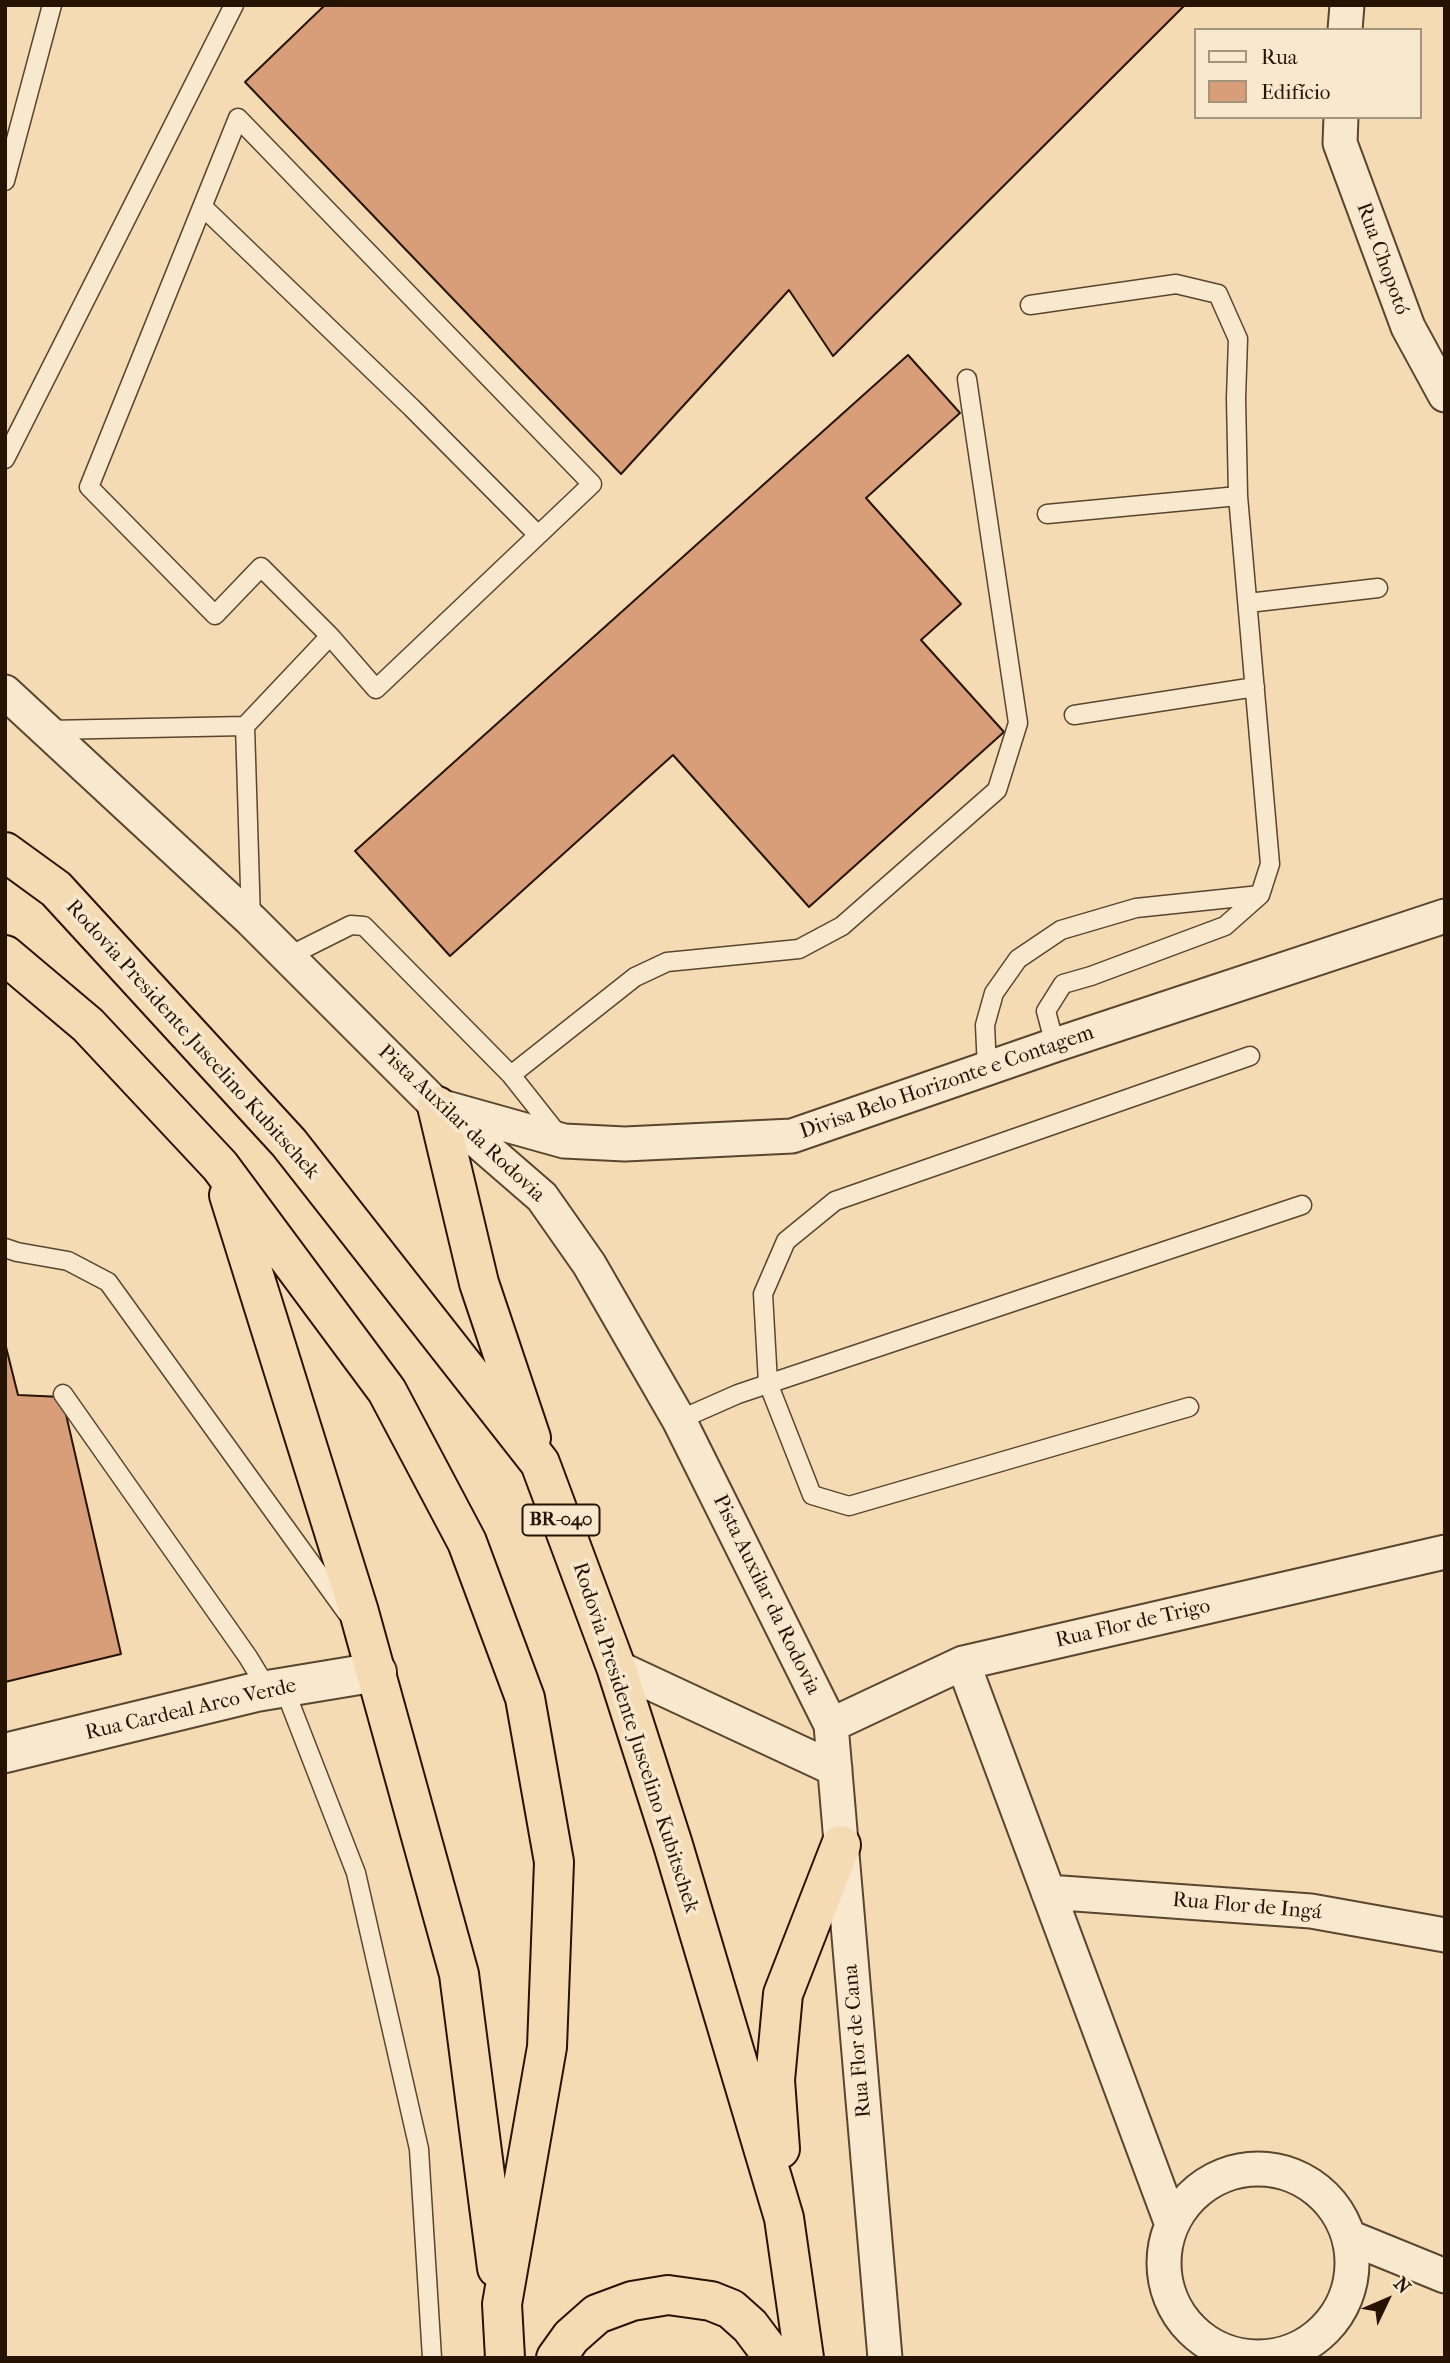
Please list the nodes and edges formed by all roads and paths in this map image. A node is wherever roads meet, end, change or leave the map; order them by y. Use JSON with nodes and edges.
{"nodes":[{"id":1,"x":52,"y":5,"type":"edge"},
{"id":2,"x":234,"y":5,"type":"edge"},
{"id":3,"x":1347,"y":5,"type":"edge"},
{"id":4,"x":1345,"y":28,"type":"edge"},
{"id":5,"x":1341,"y":119,"type":"edge"},
{"id":6,"x":5,"y":181,"type":"edge"},
{"id":7,"x":203,"y":207,"type":"junction"},
{"id":8,"x":1030,"y":305,"type":"dead end"},
{"id":9,"x":967,"y":379,"type":"dead end"},
{"id":10,"x":1445,"y":395,"type":"edge"},
{"id":11,"x":5,"y":460,"type":"edge"},
{"id":12,"x":1238,"y":496,"type":"junction"},
{"id":13,"x":1047,"y":514,"type":"dead end"},
{"id":14,"x":538,"y":535,"type":"junction"},
{"id":15,"x":1378,"y":588,"type":"dead end"},
{"id":16,"x":1248,"y":603,"type":"junction"},
{"id":17,"x":330,"y":636,"type":"junction"},
{"id":18,"x":1255,"y":687,"type":"junction"},
{"id":19,"x":5,"y":692,"type":"edge"},
{"id":20,"x":1074,"y":715,"type":"dead end"},
{"id":21,"x":245,"y":726,"type":"junction"},
{"id":22,"x":46,"y":730,"type":"junction"},
{"id":23,"x":5,"y":852,"type":"edge"},
{"id":24,"x":1260,"y":895,"type":"junction"},
{"id":25,"x":1445,"y":916,"type":"edge"},
{"id":26,"x":251,"y":920,"type":"junction"},
{"id":27,"x":5,"y":955,"type":"edge"},
{"id":28,"x":289,"y":956,"type":"junction"},
{"id":29,"x":1055,"y":1045,"type":"junction"},
{"id":30,"x":1250,"y":1056,"type":"dead end"},
{"id":31,"x":987,"y":1069,"type":"junction"},
{"id":32,"x":511,"y":1075,"type":"junction"},
{"id":33,"x":437,"y":1105,"type":"junction"},
{"id":34,"x":564,"y":1141,"type":"junction"},
{"id":35,"x":220,"y":1166,"type":"junction"},
{"id":36,"x":1302,"y":1205,"type":"dead end"},
{"id":37,"x":5,"y":1248,"type":"edge"},
{"id":38,"x":768,"y":1384,"type":"junction"},
{"id":39,"x":63,"y":1394,"type":"dead end"},
{"id":40,"x":1189,"y":1408,"type":"dead end"},
{"id":41,"x":679,"y":1420,"type":"junction"},
{"id":42,"x":540,"y":1463,"type":"junction"},
{"id":43,"x":1445,"y":1552,"type":"edge"},
{"id":44,"x":372,"y":1657,"type":"junction"},
{"id":45,"x":963,"y":1663,"type":"junction"},
{"id":46,"x":616,"y":1667,"type":"junction"},
{"id":47,"x":276,"y":1689,"type":"junction"},
{"id":48,"x":831,"y":1725,"type":"junction"},
{"id":49,"x":5,"y":1753,"type":"edge"},
{"id":50,"x":835,"y":1769,"type":"junction"},
{"id":51,"x":841,"y":1845,"type":"junction"},
{"id":52,"x":1048,"y":1892,"type":"junction"},
{"id":53,"x":1445,"y":1935,"type":"edge"},
{"id":54,"x":784,"y":2218,"type":"junction"},
{"id":55,"x":1171,"y":2222,"type":"junction"},
{"id":56,"x":1349,"y":2237,"type":"junction"},
{"id":57,"x":1445,"y":2276,"type":"edge"},
{"id":58,"x":502,"y":2304,"type":"junction"},
{"id":59,"x":432,"y":2358,"type":"edge"},
{"id":60,"x":505,"y":2358,"type":"edge"},
{"id":61,"x":556,"y":2358,"type":"edge"},
{"id":62,"x":774,"y":2358,"type":"edge"},
{"id":63,"x":804,"y":2358,"type":"edge"},
{"id":64,"x":885,"y":2358,"type":"edge"},
{"id":65,"x":1246,"y":2358,"type":"edge"}],
"edges":[{"from":1,"to":6,"type":"lane"},
{"from":2,"to":11,"type":"lane"},
{"from":3,"to":4,"type":"street"},
{"from":5,"to":10,"type":"street","name":"Rua Chopotó"},
{"from":7,"to":14,"type":"lane"},
{"from":7,"to":14,"type":"lane"},
{"from":7,"to":17,"type":"lane"},
{"from":8,"to":12,"type":"lane"},
{"from":9,"to":32,"type":"lane"},
{"from":12,"to":13,"type":"lane"},
{"from":12,"to":16,"type":"lane"},
{"from":14,"to":17,"type":"lane"},
{"from":15,"to":16,"type":"lane"},
{"from":16,"to":18,"type":"lane"},
{"from":17,"to":21,"type":"lane"},
{"from":18,"to":20,"type":"lane"},
{"from":18,"to":24,"type":"lane"},
{"from":19,"to":22,"type":"street","name":"Pista Auxilar da Rodovia"},
{"from":21,"to":22,"type":"lane"},
{"from":21,"to":26,"type":"lane"},
{"from":22,"to":26,"type":"street","name":"Pista Auxilar da Rodovia"},
{"from":23,"to":42,"type":"highway","name":"Rodovia Presidente Juscelino Kubitschek","number":"BR-040"},
{"from":24,"to":29,"type":"lane"},
{"from":24,"to":31,"type":"lane"},
{"from":25,"to":29,"type":"street","name":"Divisa Belo Horizonte e Contagem"},
{"from":26,"to":28,"type":"street","name":"Pista Auxilar da Rodovia"},
{"from":27,"to":35,"type":"highway"},
{"from":28,"to":32,"type":"lane"},
{"from":28,"to":33,"type":"street","name":"Pista Auxilar da Rodovia"},
{"from":29,"to":31,"type":"street","name":"Divisa Belo Horizonte e Contagem"},
{"from":30,"to":38,"type":"lane"},
{"from":31,"to":34,"type":"street","name":"Divisa Belo Horizonte e Contagem"},
{"from":32,"to":34,"type":"lane"},
{"from":33,"to":34,"type":"street","name":"Divisa Belo Horizonte e Contagem"},
{"from":33,"to":41,"type":"street","name":"Pista Auxilar da Rodovia"},
{"from":33,"to":42,"type":"highway"},
{"from":35,"to":44,"type":"highway"},
{"from":35,"to":58,"type":"highway"},
{"from":36,"to":38,"type":"lane"},
{"from":37,"to":44,"type":"lane"},
{"from":38,"to":40,"type":"lane"},
{"from":38,"to":41,"type":"lane"},
{"from":39,"to":47,"type":"lane"},
{"from":41,"to":48,"type":"street","name":"Pista Auxilar da Rodovia"},
{"from":42,"to":46,"type":"highway","name":"Rodovia Presidente Juscelino Kubitschek","number":"BR-040"},
{"from":43,"to":45,"type":"street","name":"Rua Flor de Trigo"},
{"from":44,"to":47,"type":"street","name":"Rua Cardeal Arco Verde"},
{"from":44,"to":58,"type":"highway"},
{"from":45,"to":48,"type":"street","name":"Rua Flor de Trigo"},
{"from":45,"to":52,"type":"street"},
{"from":46,"to":50,"type":"street"},
{"from":46,"to":54,"type":"highway","name":"Rodovia Presidente Juscelino Kubitschek","number":"BR-040"},
{"from":47,"to":49,"type":"street","name":"Rua Cardeal Arco Verde"},
{"from":47,"to":59,"type":"lane"},
{"from":48,"to":50,"type":"street","name":"Rua Flor de Cana"},
{"from":50,"to":51,"type":"street","name":"Rua Flor de Cana"},
{"from":51,"to":54,"type":"highway"},
{"from":51,"to":64,"type":"street","name":"Rua Flor de Cana"},
{"from":52,"to":53,"type":"street","name":"Rua Flor de Ingá"},
{"from":52,"to":55,"type":"street"},
{"from":54,"to":63,"type":"highway","name":"Rodovia Presidente Juscelino Kubitschek","number":"BR-040"},
{"from":55,"to":56,"type":"street"},
{"from":55,"to":65,"type":"street"},
{"from":56,"to":57,"type":"street"},
{"from":56,"to":65,"type":"street"},
{"from":58,"to":60,"type":"highway"},
{"from":61,"to":62,"type":"highway"}]}
